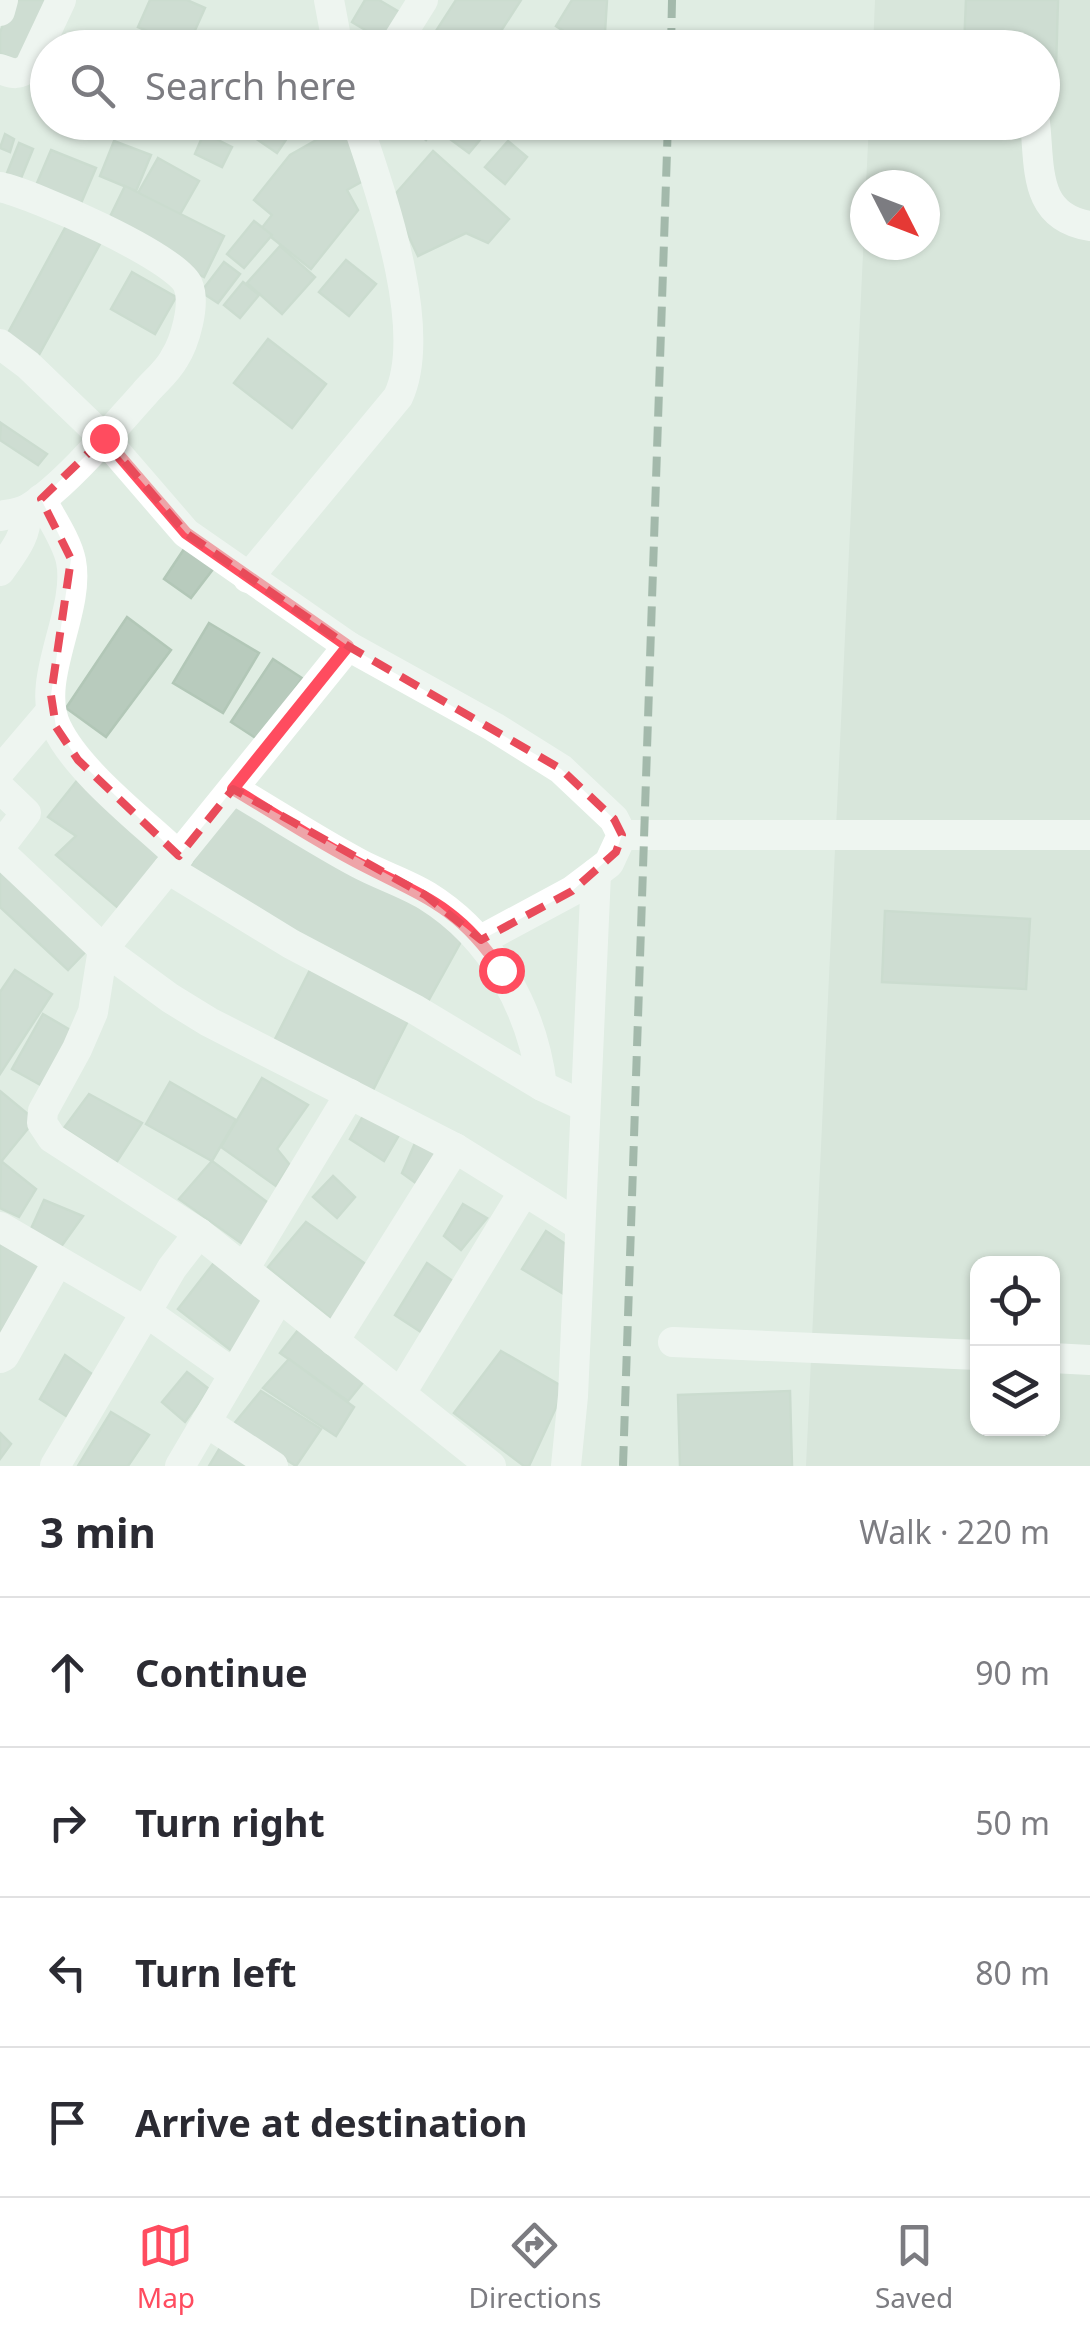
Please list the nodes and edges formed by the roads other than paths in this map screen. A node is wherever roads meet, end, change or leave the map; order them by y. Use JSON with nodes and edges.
{"nodes":[{"id":1,"x":3,"y":0,"type":"edge"},
{"id":2,"x":60,"y":0,"type":"edge"},
{"id":3,"x":329,"y":0,"type":"edge"},
{"id":4,"x":422,"y":0,"type":"edge"},
{"id":5,"x":0,"y":11,"type":"edge"},
{"id":6,"x":46,"y":30,"type":"edge"},
{"id":7,"x":335,"y":30,"type":"edge"},
{"id":8,"x":404,"y":30,"type":"edge"},
{"id":9,"x":30,"y":66,"type":"edge"},
{"id":10,"x":0,"y":68,"type":"edge"},
{"id":11,"x":363,"y":140,"type":"edge"},
{"id":12,"x":1036,"y":140,"type":"edge"},
{"id":13,"x":0,"y":187,"type":"edge"},
{"id":14,"x":1090,"y":226,"type":"edge"},
{"id":15,"x":0,"y":344,"type":"edge"},
{"id":16,"x":104,"y":438,"type":"junction"},
{"id":17,"x":22,"y":508,"type":"edge"},
{"id":18,"x":0,"y":571,"type":"edge"},
{"id":19,"x":248,"y":578,"type":"junction"},
{"id":20,"x":348,"y":646,"type":"junction"},
{"id":21,"x":52,"y":711,"type":"junction"},
{"id":22,"x":0,"y":771,"type":"edge"},
{"id":23,"x":0,"y":788,"type":"edge"},
{"id":24,"x":233,"y":789,"type":"junction"},
{"id":25,"x":622,"y":835,"type":"junction"},
{"id":26,"x":1090,"y":835,"type":"edge"},
{"id":27,"x":0,"y":849,"type":"edge"},
{"id":28,"x":174,"y":862,"type":"junction"},
{"id":29,"x":596,"y":874,"type":"junction"},
{"id":30,"x":481,"y":940,"type":"junction"},
{"id":31,"x":104,"y":949,"type":"junction"},
{"id":32,"x":542,"y":1086,"type":"junction"},
{"id":33,"x":350,"y":1094,"type":"junction"},
{"id":34,"x":584,"y":1106,"type":"junction"},
{"id":35,"x":455,"y":1148,"type":"junction"},
{"id":36,"x":524,"y":1192,"type":"junction"},
{"id":37,"x":579,"y":1224,"type":"junction"},
{"id":38,"x":0,"y":1227,"type":"edge"},
{"id":39,"x":198,"y":1233,"type":"junction"},
{"id":40,"x":58,"y":1262,"type":"junction"},
{"id":41,"x":244,"y":1270,"type":"junction"},
{"id":42,"x":280,"y":1298,"type":"junction"},
{"id":43,"x":146,"y":1312,"type":"junction"},
{"id":44,"x":334,"y":1340,"type":"junction"},
{"id":45,"x":674,"y":1342,"type":"dead end"},
{"id":46,"x":970,"y":1355,"type":"edge"},
{"id":47,"x":0,"y":1358,"type":"edge"},
{"id":48,"x":1060,"y":1358,"type":"edge"},
{"id":49,"x":1090,"y":1360,"type":"edge"},
{"id":50,"x":234,"y":1374,"type":"junction"},
{"id":51,"x":400,"y":1393,"type":"junction"},
{"id":52,"x":206,"y":1422,"type":"junction"},
{"id":53,"x":55,"y":1466,"type":"edge"},
{"id":54,"x":180,"y":1466,"type":"edge"},
{"id":55,"x":273,"y":1466,"type":"edge"},
{"id":56,"x":491,"y":1466,"type":"edge"},
{"id":57,"x":566,"y":1466,"type":"edge"}],
"edges":[{"from":1,"to":5,"type":"street"},
{"from":2,"to":6,"type":"street"},
{"from":3,"to":7,"type":"street"},
{"from":4,"to":8,"type":"street"},
{"from":9,"to":10,"type":"street"},
{"from":11,"to":19,"type":"street"},
{"from":12,"to":14,"type":"street"},
{"from":13,"to":16,"type":"street"},
{"from":15,"to":16,"type":"street"},
{"from":16,"to":17,"type":"street"},
{"from":16,"to":19,"type":"street"},
{"from":17,"to":18,"type":"street"},
{"from":17,"to":21,"type":"street"},
{"from":19,"to":20,"type":"street"},
{"from":20,"to":24,"type":"street"},
{"from":20,"to":25,"type":"street"},
{"from":21,"to":22,"type":"street"},
{"from":21,"to":28,"type":"street"},
{"from":23,"to":27,"type":"street"},
{"from":24,"to":28,"type":"street"},
{"from":24,"to":30,"type":"street"},
{"from":25,"to":26,"type":"street"},
{"from":25,"to":29,"type":"street"},
{"from":27,"to":31,"type":"street"},
{"from":28,"to":31,"type":"street"},
{"from":28,"to":32,"type":"street"},
{"from":29,"to":30,"type":"street"},
{"from":29,"to":34,"type":"street"},
{"from":30,"to":32,"type":"street"},
{"from":31,"to":33,"type":"street"},
{"from":31,"to":39,"type":"street"},
{"from":32,"to":34,"type":"street"},
{"from":33,"to":35,"type":"street"},
{"from":33,"to":41,"type":"street"},
{"from":34,"to":37,"type":"street"},
{"from":35,"to":36,"type":"street"},
{"from":35,"to":44,"type":"street"},
{"from":36,"to":37,"type":"street"},
{"from":36,"to":51,"type":"street"},
{"from":37,"to":57,"type":"street"},
{"from":38,"to":40,"type":"street"},
{"from":39,"to":41,"type":"street"},
{"from":39,"to":43,"type":"street"},
{"from":40,"to":43,"type":"street"},
{"from":40,"to":47,"type":"street"},
{"from":41,"to":42,"type":"street"},
{"from":42,"to":44,"type":"street"},
{"from":42,"to":50,"type":"street"},
{"from":43,"to":50,"type":"street"},
{"from":43,"to":53,"type":"street"},
{"from":44,"to":51,"type":"street"},
{"from":45,"to":46,"type":"street"},
{"from":48,"to":49,"type":"street"},
{"from":50,"to":52,"type":"street"},
{"from":51,"to":56,"type":"street"},
{"from":52,"to":54,"type":"street"},
{"from":52,"to":55,"type":"street"}]}
